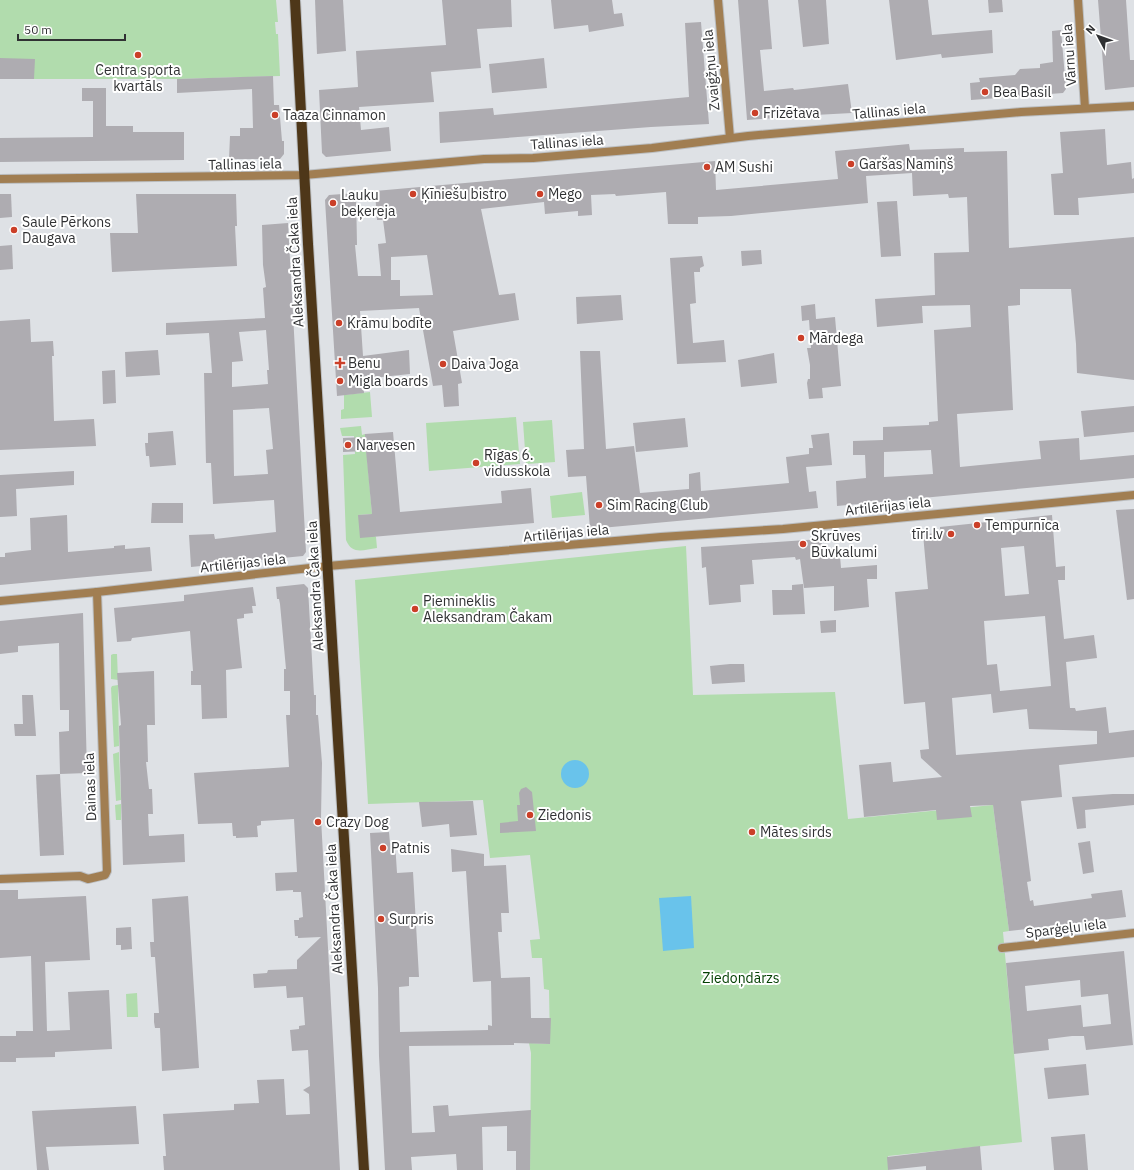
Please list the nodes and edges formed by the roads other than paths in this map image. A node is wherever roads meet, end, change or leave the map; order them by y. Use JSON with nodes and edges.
{"nodes":[{"id":1,"x":295,"y":0,"type":"edge"},
{"id":2,"x":718,"y":0,"type":"edge"},
{"id":3,"x":1078,"y":0,"type":"edge"},
{"id":4,"x":1134,"y":106,"type":"edge"},
{"id":5,"x":1086,"y":108,"type":"junction"},
{"id":6,"x":730,"y":138,"type":"junction"},
{"id":7,"x":304,"y":176,"type":"junction"},
{"id":8,"x":0,"y":179,"type":"edge"},
{"id":9,"x":1134,"y":495,"type":"edge"},
{"id":10,"x":328,"y":566,"type":"junction"},
{"id":11,"x":97,"y":592,"type":"junction"},
{"id":12,"x":0,"y":601,"type":"edge"},
{"id":13,"x":0,"y":879,"type":"edge"},
{"id":14,"x":1134,"y":933,"type":"edge"},
{"id":15,"x":1002,"y":948,"type":"dead end"},
{"id":16,"x":364,"y":1170,"type":"edge"}],
"edges":[{"from":1,"to":7,"type":"main road","name":"Aleksandra Čaka iela"},
{"from":2,"to":6,"type":"street","name":"Zvaigžņu iela"},
{"from":3,"to":5,"type":"street","name":"Vārnu iela"},
{"from":4,"to":5,"type":"street","name":"Tallinas iela"},
{"from":5,"to":6,"type":"street","name":"Tallinas iela"},
{"from":6,"to":7,"type":"street","name":"Tallinas iela"},
{"from":7,"to":8,"type":"street","name":"Tallinas iela"},
{"from":7,"to":10,"type":"main road","name":"Aleksandra Čaka iela"},
{"from":9,"to":10,"type":"street","name":"Artilērijas iela"},
{"from":10,"to":11,"type":"street","name":"Artilērijas iela"},
{"from":10,"to":16,"type":"main road","name":"Aleksandra Čaka iela"},
{"from":11,"to":12,"type":"street","name":"Artilērijas iela"},
{"from":11,"to":13,"type":"street","name":"Dainas iela"},
{"from":14,"to":15,"type":"street","name":"Sparģeļu iela"}]}
